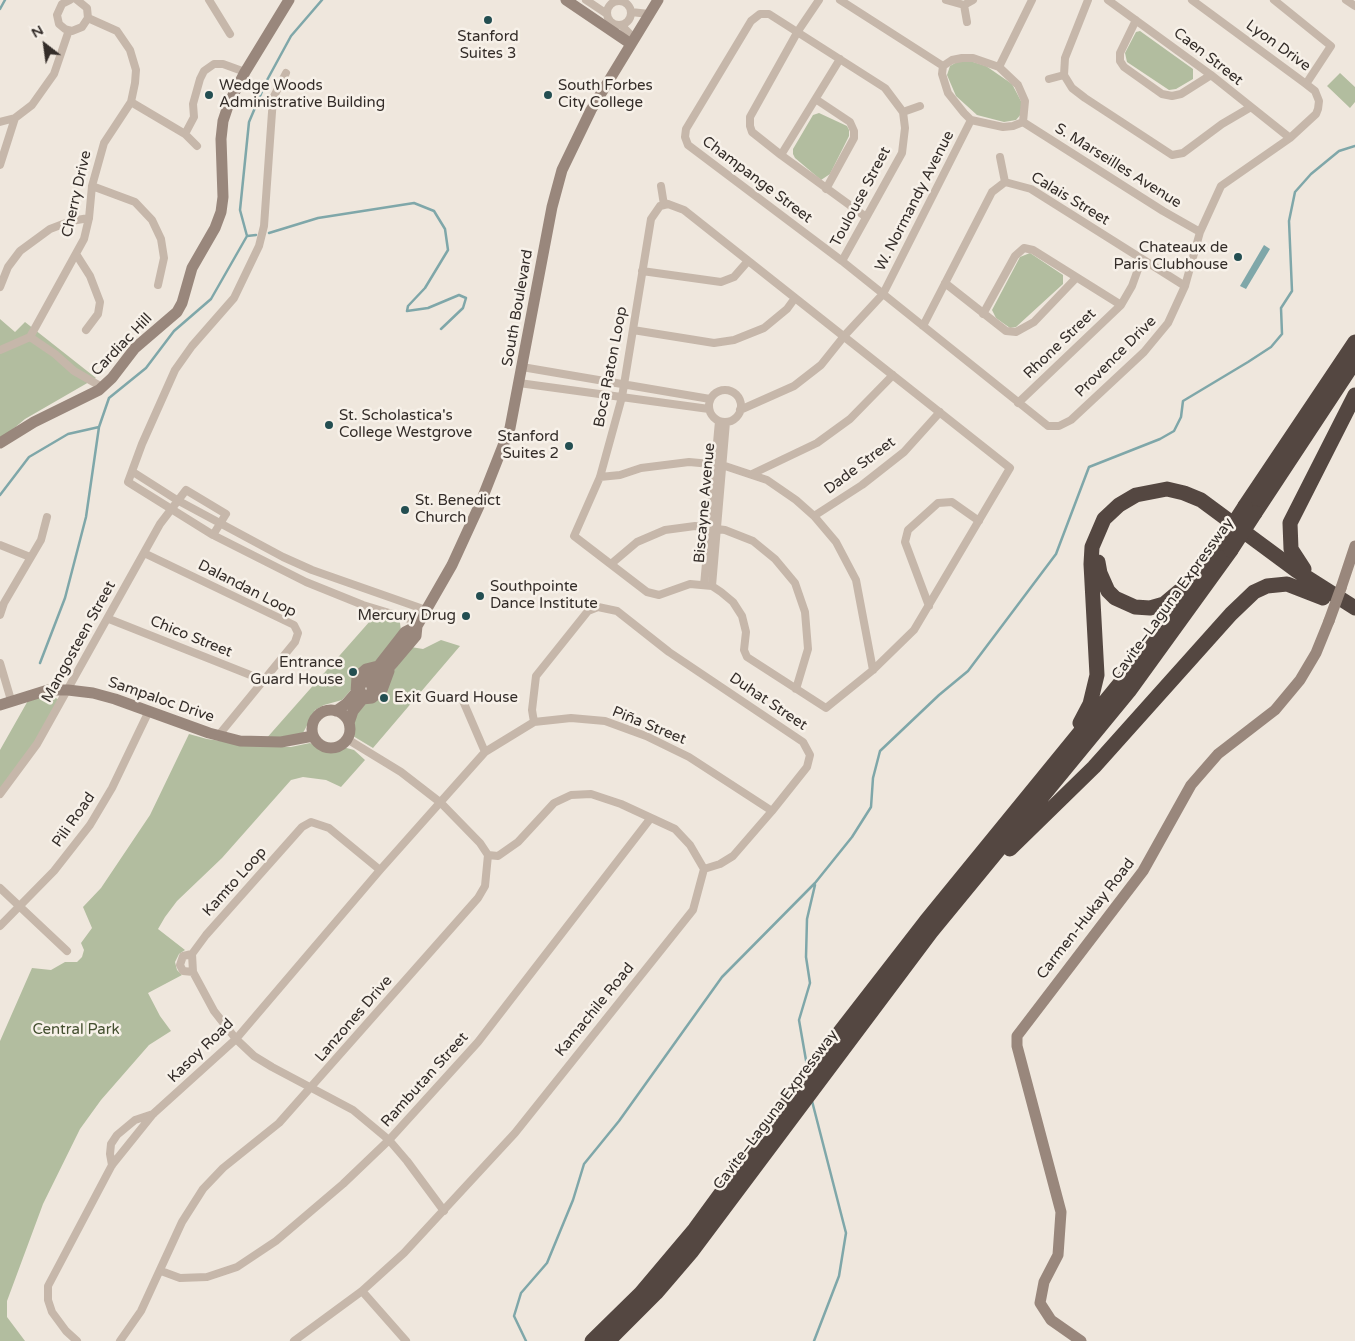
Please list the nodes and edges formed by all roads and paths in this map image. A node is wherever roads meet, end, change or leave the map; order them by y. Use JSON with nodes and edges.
{"nodes":[{"id":1,"x":70,"y":0,"type":"edge"},
{"id":2,"x":209,"y":0,"type":"edge"},
{"id":3,"x":289,"y":0,"type":"edge"},
{"id":4,"x":566,"y":0,"type":"edge"},
{"id":5,"x":586,"y":0,"type":"edge"},
{"id":6,"x":658,"y":0,"type":"edge"},
{"id":7,"x":819,"y":0,"type":"edge"},
{"id":8,"x":840,"y":0,"type":"edge"},
{"id":9,"x":946,"y":0,"type":"edge"},
{"id":10,"x":973,"y":0,"type":"edge"},
{"id":11,"x":1032,"y":0,"type":"edge"},
{"id":12,"x":1088,"y":0,"type":"edge"},
{"id":13,"x":1108,"y":0,"type":"edge"},
{"id":14,"x":1192,"y":0,"type":"edge"},
{"id":15,"x":1274,"y":0,"type":"edge"},
{"id":16,"x":1346,"y":0,"type":"edge"},
{"id":17,"x":81,"y":1,"type":"edge"},
{"id":18,"x":615,"y":1,"type":"edge"},
{"id":19,"x":964,"y":5,"type":"junction"},
{"id":20,"x":1355,"y":6,"type":"edge"},
{"id":21,"x":631,"y":12,"type":"junction"},
{"id":22,"x":607,"y":14,"type":"junction"},
{"id":23,"x":649,"y":14,"type":"junction"},
{"id":24,"x":88,"y":18,"type":"junction"},
{"id":25,"x":1136,"y":20,"type":"junction"},
{"id":26,"x":967,"y":22,"type":"dead end"},
{"id":27,"x":621,"y":25,"type":"junction"},
{"id":28,"x":69,"y":30,"type":"junction"},
{"id":29,"x":798,"y":32,"type":"junction"},
{"id":30,"x":230,"y":34,"type":"dead end"},
{"id":31,"x":633,"y":41,"type":"junction"},
{"id":32,"x":840,"y":59,"type":"junction"},
{"id":33,"x":943,"y":66,"type":"junction"},
{"id":34,"x":999,"y":67,"type":"junction"},
{"id":35,"x":244,"y":72,"type":"junction"},
{"id":36,"x":286,"y":73,"type":"dead end"},
{"id":37,"x":1064,"y":74,"type":"junction"},
{"id":38,"x":1211,"y":75,"type":"junction"},
{"id":39,"x":1049,"y":79,"type":"dead end"},
{"id":40,"x":1306,"y":84,"type":"junction"},
{"id":41,"x":817,"y":100,"type":"junction"},
{"id":42,"x":1319,"y":101,"type":"joint"},
{"id":43,"x":131,"y":102,"type":"junction"},
{"id":44,"x":920,"y":106,"type":"dead end"},
{"id":45,"x":1251,"y":108,"type":"junction"},
{"id":46,"x":903,"y":112,"type":"junction"},
{"id":47,"x":15,"y":118,"type":"junction"},
{"id":48,"x":972,"y":120,"type":"junction"},
{"id":49,"x":0,"y":122,"type":"edge"},
{"id":50,"x":1023,"y":122,"type":"junction"},
{"id":51,"x":185,"y":134,"type":"junction"},
{"id":52,"x":1290,"y":138,"type":"junction"},
{"id":53,"x":197,"y":146,"type":"dead end"},
{"id":54,"x":781,"y":155,"type":"junction"},
{"id":55,"x":1000,"y":157,"type":"dead end"},
{"id":56,"x":0,"y":165,"type":"edge"},
{"id":57,"x":1006,"y":182,"type":"junction"},
{"id":58,"x":92,"y":186,"type":"junction"},
{"id":59,"x":661,"y":186,"type":"dead end"},
{"id":60,"x":826,"y":189,"type":"junction"},
{"id":61,"x":664,"y":205,"type":"junction"},
{"id":62,"x":866,"y":217,"type":"junction"},
{"id":63,"x":89,"y":218,"type":"junction"},
{"id":64,"x":1200,"y":232,"type":"junction"},
{"id":65,"x":76,"y":254,"type":"junction"},
{"id":66,"x":1141,"y":260,"type":"junction"},
{"id":67,"x":748,"y":261,"type":"junction"},
{"id":68,"x":842,"y":261,"type":"junction"},
{"id":69,"x":642,"y":271,"type":"junction"},
{"id":70,"x":1076,"y":278,"type":"junction"},
{"id":71,"x":946,"y":283,"type":"junction"},
{"id":72,"x":158,"y":285,"type":"dead end"},
{"id":73,"x":1185,"y":286,"type":"junction"},
{"id":74,"x":0,"y":287,"type":"edge"},
{"id":75,"x":883,"y":294,"type":"junction"},
{"id":76,"x":795,"y":298,"type":"junction"},
{"id":77,"x":1122,"y":305,"type":"junction"},
{"id":78,"x":983,"y":314,"type":"junction"},
{"id":79,"x":923,"y":326,"type":"junction"},
{"id":80,"x":86,"y":330,"type":"dead end"},
{"id":81,"x":633,"y":330,"type":"junction"},
{"id":82,"x":845,"y":335,"type":"junction"},
{"id":83,"x":30,"y":337,"type":"junction"},
{"id":84,"x":1355,"y":342,"type":"edge"},
{"id":85,"x":0,"y":350,"type":"edge"},
{"id":86,"x":1355,"y":361,"type":"edge"},
{"id":87,"x":522,"y":367,"type":"junction"},
{"id":88,"x":893,"y":375,"type":"junction"},
{"id":89,"x":519,"y":383,"type":"junction"},
{"id":90,"x":624,"y":385,"type":"junction"},
{"id":91,"x":102,"y":388,"type":"junction"},
{"id":92,"x":1355,"y":395,"type":"edge"},
{"id":93,"x":622,"y":397,"type":"junction"},
{"id":94,"x":710,"y":399,"type":"junction"},
{"id":95,"x":1018,"y":403,"type":"junction"},
{"id":96,"x":709,"y":409,"type":"junction"},
{"id":97,"x":740,"y":410,"type":"junction"},
{"id":98,"x":940,"y":412,"type":"junction"},
{"id":99,"x":722,"y":422,"type":"junction"},
{"id":100,"x":0,"y":443,"type":"edge"},
{"id":101,"x":718,"y":465,"type":"junction"},
{"id":102,"x":132,"y":472,"type":"junction"},
{"id":103,"x":752,"y":474,"type":"junction"},
{"id":104,"x":600,"y":477,"type":"junction"},
{"id":105,"x":177,"y":500,"type":"junction"},
{"id":106,"x":170,"y":509,"type":"junction"},
{"id":107,"x":1250,"y":510,"type":"junction"},
{"id":108,"x":814,"y":516,"type":"junction"},
{"id":109,"x":47,"y":517,"type":"dead end"},
{"id":110,"x":979,"y":522,"type":"junction"},
{"id":111,"x":220,"y":524,"type":"junction"},
{"id":112,"x":713,"y":528,"type":"junction"},
{"id":113,"x":214,"y":535,"type":"junction"},
{"id":114,"x":0,"y":545,"type":"edge"},
{"id":115,"x":1355,"y":546,"type":"edge"},
{"id":116,"x":1226,"y":547,"type":"junction"},
{"id":117,"x":144,"y":553,"type":"junction"},
{"id":118,"x":30,"y":557,"type":"junction"},
{"id":119,"x":612,"y":564,"type":"junction"},
{"id":120,"x":708,"y":586,"type":"junction"},
{"id":121,"x":1330,"y":592,"type":"junction"},
{"id":122,"x":929,"y":606,"type":"junction"},
{"id":123,"x":1355,"y":608,"type":"edge"},
{"id":124,"x":426,"y":610,"type":"junction"},
{"id":125,"x":0,"y":615,"type":"edge"},
{"id":126,"x":109,"y":619,"type":"junction"},
{"id":127,"x":1355,"y":620,"type":"edge"},
{"id":128,"x":418,"y":624,"type":"junction"},
{"id":129,"x":0,"y":664,"type":"edge"},
{"id":130,"x":384,"y":666,"type":"junction"},
{"id":131,"x":873,"y":670,"type":"junction"},
{"id":132,"x":263,"y":680,"type":"junction"},
{"id":133,"x":796,"y":689,"type":"junction"},
{"id":134,"x":68,"y":690,"type":"junction"},
{"id":135,"x":364,"y":690,"type":"junction"},
{"id":136,"x":463,"y":701,"type":"dead end"},
{"id":137,"x":5,"y":703,"type":"edge"},
{"id":138,"x":336,"y":711,"type":"junction"},
{"id":139,"x":148,"y":713,"type":"junction"},
{"id":140,"x":349,"y":722,"type":"junction"},
{"id":141,"x":534,"y":722,"type":"junction"},
{"id":142,"x":218,"y":736,"type":"junction"},
{"id":143,"x":313,"y":736,"type":"junction"},
{"id":144,"x":347,"y":739,"type":"junction"},
{"id":145,"x":485,"y":752,"type":"junction"},
{"id":146,"x":1049,"y":771,"type":"junction"},
{"id":147,"x":0,"y":794,"type":"edge"},
{"id":148,"x":441,"y":803,"type":"junction"},
{"id":149,"x":772,"y":812,"type":"junction"},
{"id":150,"x":650,"y":819,"type":"junction"},
{"id":151,"x":488,"y":855,"type":"junction"},
{"id":152,"x":704,"y":869,"type":"junction"},
{"id":153,"x":380,"y":870,"type":"junction"},
{"id":154,"x":0,"y":888,"type":"edge"},
{"id":155,"x":959,"y":888,"type":"junction"},
{"id":156,"x":18,"y":907,"type":"junction"},
{"id":157,"x":0,"y":926,"type":"edge"},
{"id":158,"x":67,"y":952,"type":"dead end"},
{"id":159,"x":192,"y":954,"type":"junction"},
{"id":160,"x":193,"y":972,"type":"junction"},
{"id":161,"x":236,"y":1039,"type":"junction"},
{"id":162,"x":310,"y":1089,"type":"junction"},
{"id":163,"x":153,"y":1114,"type":"junction"},
{"id":164,"x":389,"y":1140,"type":"junction"},
{"id":165,"x":112,"y":1165,"type":"junction"},
{"id":166,"x":444,"y":1211,"type":"junction"},
{"id":167,"x":161,"y":1271,"type":"junction"},
{"id":168,"x":362,"y":1291,"type":"junction"},
{"id":169,"x":77,"y":1341,"type":"edge"},
{"id":170,"x":120,"y":1341,"type":"edge"},
{"id":171,"x":294,"y":1341,"type":"edge"},
{"id":172,"x":406,"y":1341,"type":"edge"},
{"id":173,"x":592,"y":1341,"type":"edge"},
{"id":174,"x":608,"y":1341,"type":"edge"},
{"id":175,"x":1081,"y":1341,"type":"edge"}],
"edges":[{"from":1,"to":28,"type":"street"},
{"from":2,"to":30,"type":"street"},
{"from":3,"to":35,"type":"street","name":"Cardiac Hill"},
{"from":4,"to":31,"type":"street"},
{"from":5,"to":22,"type":"street"},
{"from":6,"to":23,"type":"street","name":"South Boulevard"},
{"from":7,"to":29,"type":"street"},
{"from":8,"to":33,"type":"street"},
{"from":9,"to":19,"type":"street"},
{"from":10,"to":19,"type":"street"},
{"from":11,"to":34,"type":"street"},
{"from":12,"to":37,"type":"street"},
{"from":13,"to":25,"type":"street","name":"Caen Street"},
{"from":14,"to":40,"type":"street","name":"Lyon Drive"},
{"from":15,"to":40,"type":"street"},
{"from":16,"to":20,"type":"street"},
{"from":17,"to":24,"type":"street"},
{"from":18,"to":21,"type":"street"},
{"from":18,"to":22,"type":"street"},
{"from":19,"to":26,"type":"street"},
{"from":21,"to":23,"type":"street"},
{"from":21,"to":27,"type":"street"},
{"from":22,"to":27,"type":"street"},
{"from":23,"to":31,"type":"street","name":"South Boulevard"},
{"from":24,"to":28,"type":"street"},
{"from":24,"to":43,"type":"street","name":"Cherry Drive"},
{"from":25,"to":38,"type":"street","name":"Caen Street"},
{"from":25,"to":38,"type":"street"},
{"from":27,"to":31,"type":"street"},
{"from":28,"to":47,"type":"street"},
{"from":29,"to":32,"type":"street"},
{"from":29,"to":54,"type":"street"},
{"from":29,"to":68,"type":"street","name":"Champange Street"},
{"from":31,"to":87,"type":"street","name":"South Boulevard"},
{"from":32,"to":41,"type":"street"},
{"from":32,"to":46,"type":"street"},
{"from":33,"to":34,"type":"street"},
{"from":33,"to":48,"type":"street"},
{"from":34,"to":50,"type":"street"},
{"from":35,"to":51,"type":"street"},
{"from":35,"to":91,"type":"street","name":"Cardiac Hill"},
{"from":36,"to":102,"type":"street"},
{"from":37,"to":39,"type":"street"},
{"from":37,"to":45,"type":"street"},
{"from":38,"to":45,"type":"street","name":"Caen Street"},
{"from":40,"to":42,"type":"street","name":"Lyon Drive"},
{"from":41,"to":54,"type":"street"},
{"from":41,"to":60,"type":"street"},
{"from":42,"to":52,"type":"street","name":"Provence Drive"},
{"from":43,"to":51,"type":"street"},
{"from":43,"to":58,"type":"street","name":"Cherry Drive"},
{"from":44,"to":46,"type":"street"},
{"from":45,"to":52,"type":"street","name":"Caen Street"},
{"from":46,"to":62,"type":"street","name":"Toulouse Street"},
{"from":47,"to":49,"type":"street"},
{"from":47,"to":56,"type":"street"},
{"from":48,"to":50,"type":"street"},
{"from":48,"to":75,"type":"street","name":"W. Normandy Avenue"},
{"from":50,"to":64,"type":"street","name":"S. Marseilles Avenue"},
{"from":51,"to":53,"type":"street"},
{"from":52,"to":64,"type":"street","name":"Provence Drive"},
{"from":54,"to":60,"type":"street"},
{"from":55,"to":57,"type":"street"},
{"from":57,"to":66,"type":"street","name":"Calais Street"},
{"from":57,"to":71,"type":"street","name":"Calais Street"},
{"from":58,"to":63,"type":"street","name":"Cherry Drive"},
{"from":58,"to":72,"type":"street"},
{"from":59,"to":61,"type":"street"},
{"from":60,"to":62,"type":"street"},
{"from":61,"to":67,"type":"street"},
{"from":61,"to":69,"type":"street","name":"Boca Raton Loop"},
{"from":62,"to":68,"type":"street","name":"Toulouse Street"},
{"from":63,"to":65,"type":"street","name":"Cherry Drive"},
{"from":63,"to":74,"type":"street"},
{"from":64,"to":73,"type":"street","name":"Provence Drive"},
{"from":65,"to":80,"type":"street"},
{"from":65,"to":83,"type":"street","name":"Cherry Drive"},
{"from":66,"to":73,"type":"street","name":"Calais Street"},
{"from":66,"to":77,"type":"street","name":"Rhone Street"},
{"from":67,"to":69,"type":"street"},
{"from":67,"to":76,"type":"street"},
{"from":68,"to":75,"type":"street","name":"Champange Street"},
{"from":69,"to":81,"type":"street","name":"Boca Raton Loop"},
{"from":70,"to":77,"type":"street","name":"Rhone Street"},
{"from":70,"to":78,"type":"street"},
{"from":70,"to":78,"type":"street","name":"Rhone Street"},
{"from":71,"to":78,"type":"street"},
{"from":71,"to":79,"type":"street","name":"Calais Street"},
{"from":73,"to":95,"type":"street","name":"Provence Drive"},
{"from":75,"to":79,"type":"street","name":"Provence Drive"},
{"from":75,"to":82,"type":"street","name":"W. Normandy Avenue"},
{"from":76,"to":81,"type":"street"},
{"from":76,"to":82,"type":"street"},
{"from":77,"to":95,"type":"street","name":"Rhone Street"},
{"from":79,"to":95,"type":"street","name":"Provence Drive"},
{"from":81,"to":90,"type":"street","name":"Boca Raton Loop"},
{"from":82,"to":88,"type":"street"},
{"from":82,"to":97,"type":"street","name":"W. Normandy Avenue"},
{"from":83,"to":85,"type":"street"},
{"from":83,"to":91,"type":"street"},
{"from":84,"to":107,"type":"highway","name":"Cavite–Laguna Expressway"},
{"from":86,"to":107,"type":"highway","name":"Cavite–Laguna Expressway"},
{"from":87,"to":89,"type":"street","name":"South Boulevard"},
{"from":87,"to":90,"type":"street"},
{"from":88,"to":98,"type":"street"},
{"from":88,"to":103,"type":"street"},
{"from":89,"to":93,"type":"street"},
{"from":89,"to":124,"type":"street","name":"South Boulevard"},
{"from":90,"to":93,"type":"street","name":"Boca Raton Loop"},
{"from":90,"to":94,"type":"street"},
{"from":91,"to":100,"type":"street","name":"Cardiac Hill"},
{"from":92,"to":121,"type":"highway"},
{"from":93,"to":96,"type":"street"},
{"from":93,"to":104,"type":"street","name":"Boca Raton Loop"},
{"from":94,"to":96,"type":"street"},
{"from":94,"to":97,"type":"street"},
{"from":96,"to":99,"type":"street"},
{"from":97,"to":99,"type":"street"},
{"from":98,"to":108,"type":"street","name":"Dade Street"},
{"from":98,"to":110,"type":"street"},
{"from":99,"to":101,"type":"street","name":"Biscayne Avenue"},
{"from":101,"to":103,"type":"street"},
{"from":101,"to":104,"type":"street"},
{"from":101,"to":112,"type":"street","name":"Biscayne Avenue"},
{"from":102,"to":105,"type":"street"},
{"from":102,"to":106,"type":"street"},
{"from":103,"to":108,"type":"street"},
{"from":104,"to":119,"type":"street","name":"Boca Raton Loop"},
{"from":105,"to":106,"type":"street","name":"Mangosteen Street"},
{"from":105,"to":111,"type":"street"},
{"from":105,"to":111,"type":"street"},
{"from":106,"to":113,"type":"street"},
{"from":106,"to":117,"type":"street","name":"Mangosteen Street"},
{"from":107,"to":116,"type":"highway","name":"Cavite–Laguna Expressway","bridge":true},
{"from":108,"to":131,"type":"street"},
{"from":109,"to":118,"type":"street"},
{"from":110,"to":122,"type":"street"},
{"from":110,"to":122,"type":"street"},
{"from":111,"to":113,"type":"street"},
{"from":111,"to":124,"type":"street"},
{"from":112,"to":119,"type":"street"},
{"from":112,"to":120,"type":"street","name":"Biscayne Avenue"},
{"from":112,"to":133,"type":"street"},
{"from":113,"to":128,"type":"street"},
{"from":114,"to":118,"type":"street"},
{"from":115,"to":121,"type":"street","name":"Carmen-Hukay Road"},
{"from":116,"to":121,"type":"highway"},
{"from":116,"to":146,"type":"highway","name":"Cavite–Laguna Expressway"},
{"from":116,"to":155,"type":"highway","name":"Cavite–Laguna Expressway"},
{"from":117,"to":126,"type":"street","name":"Mangosteen Street"},
{"from":117,"to":132,"type":"street","name":"Dalandan Loop"},
{"from":118,"to":125,"type":"street"},
{"from":119,"to":120,"type":"street","name":"Boca Raton Loop"},
{"from":120,"to":133,"type":"street"},
{"from":121,"to":123,"type":"highway"},
{"from":121,"to":127,"type":"highway"},
{"from":121,"to":146,"type":"highway"},
{"from":121,"to":155,"type":"highway"},
{"from":121,"to":175,"type":"street","name":"Carmen-Hukay Road","bridge":true},
{"from":122,"to":131,"type":"street"},
{"from":124,"to":128,"type":"street","name":"South Boulevard"},
{"from":126,"to":132,"type":"street","name":"Chico Street"},
{"from":126,"to":134,"type":"street","name":"Mangosteen Street"},
{"from":128,"to":130,"type":"street","name":"South Boulevard"},
{"from":129,"to":137,"type":"street"},
{"from":130,"to":135,"type":"street","name":"South Boulevard"},
{"from":130,"to":135,"type":"street","name":"South Boulevard"},
{"from":131,"to":133,"type":"street"},
{"from":132,"to":142,"type":"street","name":"Dalandan Loop"},
{"from":134,"to":137,"type":"street","name":"Sampaloc Drive"},
{"from":134,"to":139,"type":"street","name":"Sampaloc Drive"},
{"from":134,"to":147,"type":"street","name":"Mangosteen Street"},
{"from":135,"to":138,"type":"street","name":"South Boulevard"},
{"from":135,"to":140,"type":"street","name":"South Boulevard"},
{"from":136,"to":145,"type":"street"},
{"from":138,"to":140,"type":"street"},
{"from":138,"to":143,"type":"street"},
{"from":139,"to":142,"type":"street","name":"Sampaloc Drive"},
{"from":139,"to":156,"type":"street","name":"Pili Road"},
{"from":140,"to":144,"type":"street"},
{"from":141,"to":145,"type":"street","name":"Piña Street"},
{"from":141,"to":149,"type":"street","name":"Piña Street"},
{"from":141,"to":149,"type":"street","name":"Duhat Street"},
{"from":142,"to":143,"type":"street","name":"Sampaloc Drive"},
{"from":143,"to":144,"type":"street"},
{"from":144,"to":148,"type":"street"},
{"from":145,"to":148,"type":"street","name":"Piña Street"},
{"from":146,"to":155,"type":"highway"},
{"from":148,"to":151,"type":"street"},
{"from":148,"to":153,"type":"street","name":"Kasoy Road"},
{"from":149,"to":152,"type":"street","name":"Duhat Street"},
{"from":150,"to":151,"type":"street"},
{"from":150,"to":152,"type":"street"},
{"from":150,"to":164,"type":"street","name":"Rambutan Street"},
{"from":151,"to":162,"type":"street","name":"Lanzones Drive"},
{"from":152,"to":166,"type":"street","name":"Kamachile Road"},
{"from":153,"to":159,"type":"street","name":"Kamto Loop"},
{"from":153,"to":161,"type":"street","name":"Kasoy Road"},
{"from":154,"to":156,"type":"street"},
{"from":155,"to":173,"type":"highway","name":"Cavite–Laguna Expressway"},
{"from":155,"to":174,"type":"highway","name":"Cavite–Laguna Expressway"},
{"from":156,"to":157,"type":"street","name":"Pili Road"},
{"from":156,"to":158,"type":"street"},
{"from":159,"to":160,"type":"street"},
{"from":159,"to":160,"type":"street"},
{"from":160,"to":161,"type":"street"},
{"from":161,"to":162,"type":"street"},
{"from":161,"to":163,"type":"street","name":"Kasoy Road"},
{"from":162,"to":164,"type":"street"},
{"from":162,"to":167,"type":"street","name":"Lanzones Drive"},
{"from":163,"to":165,"type":"street","name":"Kasoy Road"},
{"from":163,"to":165,"type":"street"},
{"from":164,"to":166,"type":"street"},
{"from":164,"to":167,"type":"street","name":"Rambutan Street"},
{"from":165,"to":169,"type":"street","name":"Kasoy Road"},
{"from":166,"to":168,"type":"street","name":"Kamachile Road"},
{"from":167,"to":170,"type":"street","name":"Lanzones Drive"},
{"from":168,"to":171,"type":"street","name":"Kamachile Road"},
{"from":168,"to":172,"type":"street"}]}
